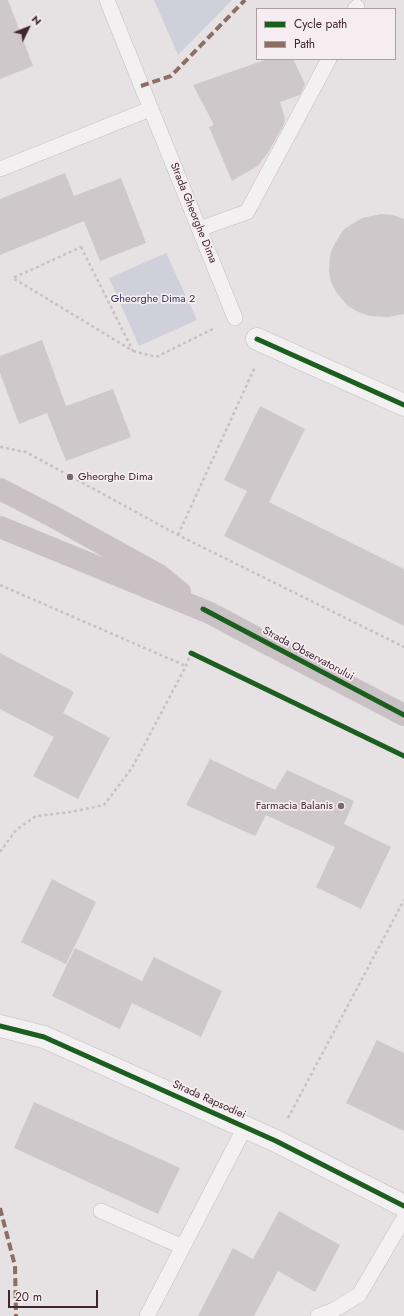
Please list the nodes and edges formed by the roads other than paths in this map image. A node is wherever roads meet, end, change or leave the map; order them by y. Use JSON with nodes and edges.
{"nodes":[{"id":1,"x":107,"y":0,"type":"edge"},
{"id":2,"x":328,"y":60,"type":"edge"},
{"id":3,"x":150,"y":109,"type":"junction"},
{"id":4,"x":0,"y":169,"type":"edge"},
{"id":5,"x":199,"y":229,"type":"junction"},
{"id":6,"x":235,"y":318,"type":"road end"},
{"id":7,"x":261,"y":341,"type":"road end"},
{"id":8,"x":404,"y":405,"type":"edge"},
{"id":9,"x":0,"y":489,"type":"edge"},
{"id":10,"x":0,"y":527,"type":"edge"},
{"id":11,"x":203,"y":610,"type":"junction"},
{"id":12,"x":404,"y":715,"type":"edge"},
{"id":13,"x":0,"y":1026,"type":"edge"},
{"id":14,"x":245,"y":1127,"type":"junction"},
{"id":15,"x":404,"y":1206,"type":"edge"},
{"id":16,"x":101,"y":1211,"type":"dead end"},
{"id":17,"x":404,"y":1218,"type":"edge"},
{"id":18,"x":183,"y":1247,"type":"junction"},
{"id":19,"x":147,"y":1316,"type":"edge"},
{"id":20,"x":318,"y":1316,"type":"edge"}],
"edges":[{"from":1,"to":3,"type":"lane","name":"Strada Gheorghe Dima"},
{"from":2,"to":5,"type":"lane"},
{"from":3,"to":4,"type":"lane"},
{"from":3,"to":5,"type":"lane","name":"Strada Gheorghe Dima"},
{"from":5,"to":6,"type":"lane","name":"Strada Gheorghe Dima"},
{"from":7,"to":8,"type":"street"},
{"from":9,"to":11,"type":"main road","name":"Strada Observatorului"},
{"from":10,"to":11,"type":"main road","name":"Strada Observatorului"},
{"from":11,"to":12,"type":"main road","name":"Strada Observatorului"},
{"from":13,"to":14,"type":"street","name":"Strada Rapsodiei"},
{"from":14,"to":15,"type":"street","name":"Strada Rapsodiei"},
{"from":14,"to":18,"type":"lane"},
{"from":16,"to":18,"type":"lane"},
{"from":17,"to":20,"type":"lane"},
{"from":18,"to":19,"type":"lane"}]}
